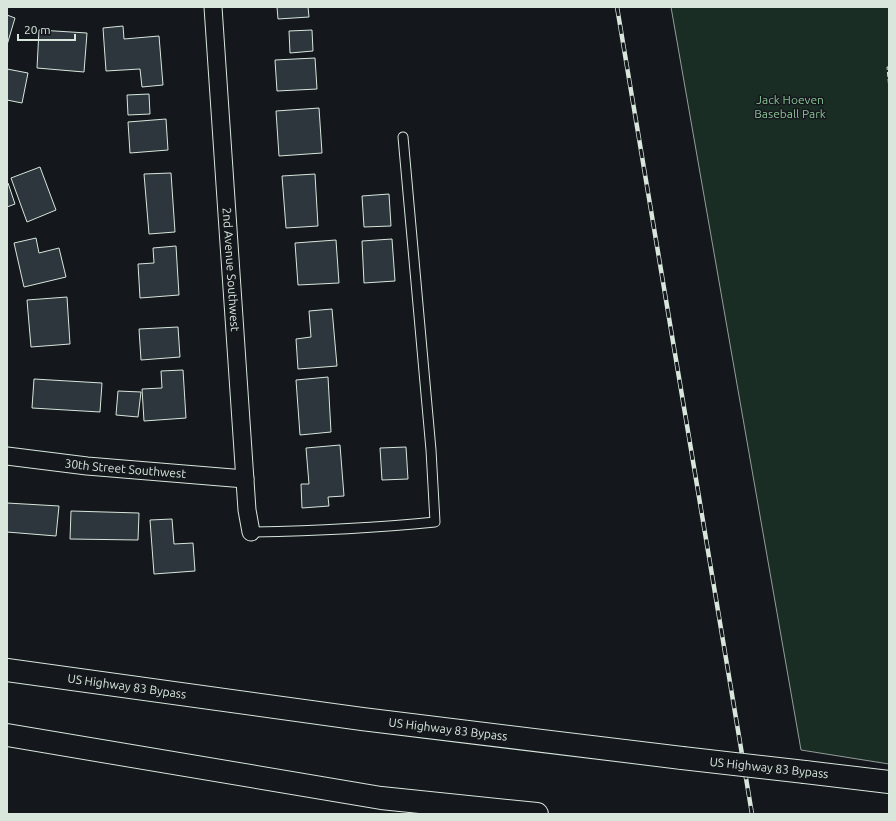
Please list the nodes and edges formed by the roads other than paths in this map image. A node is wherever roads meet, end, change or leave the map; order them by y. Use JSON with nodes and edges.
{"nodes":[{"id":1,"x":213,"y":7,"type":"edge"},
{"id":2,"x":403,"y":137,"type":"dead end"},
{"id":3,"x":7,"y":456,"type":"edge"},
{"id":4,"x":245,"y":479,"type":"junction"},
{"id":5,"x":251,"y":532,"type":"joint"},
{"id":6,"x":7,"y":670,"type":"edge"},
{"id":7,"x":7,"y":735,"type":"edge"},
{"id":8,"x":889,"y":782,"type":"edge"},
{"id":9,"x":537,"y":814,"type":"edge"}],
"edges":[{"from":1,"to":4,"type":"street","name":"2nd Avenue Southwest"},
{"from":2,"to":5,"type":"lane"},
{"from":3,"to":4,"type":"street","name":"30th Street Southwest"},
{"from":4,"to":5,"type":"street","name":"2nd Avenue Southwest"},
{"from":6,"to":8,"type":"highway","name":"US Highway 83 Bypass","bridge":true},
{"from":7,"to":9,"type":"highway"}]}
